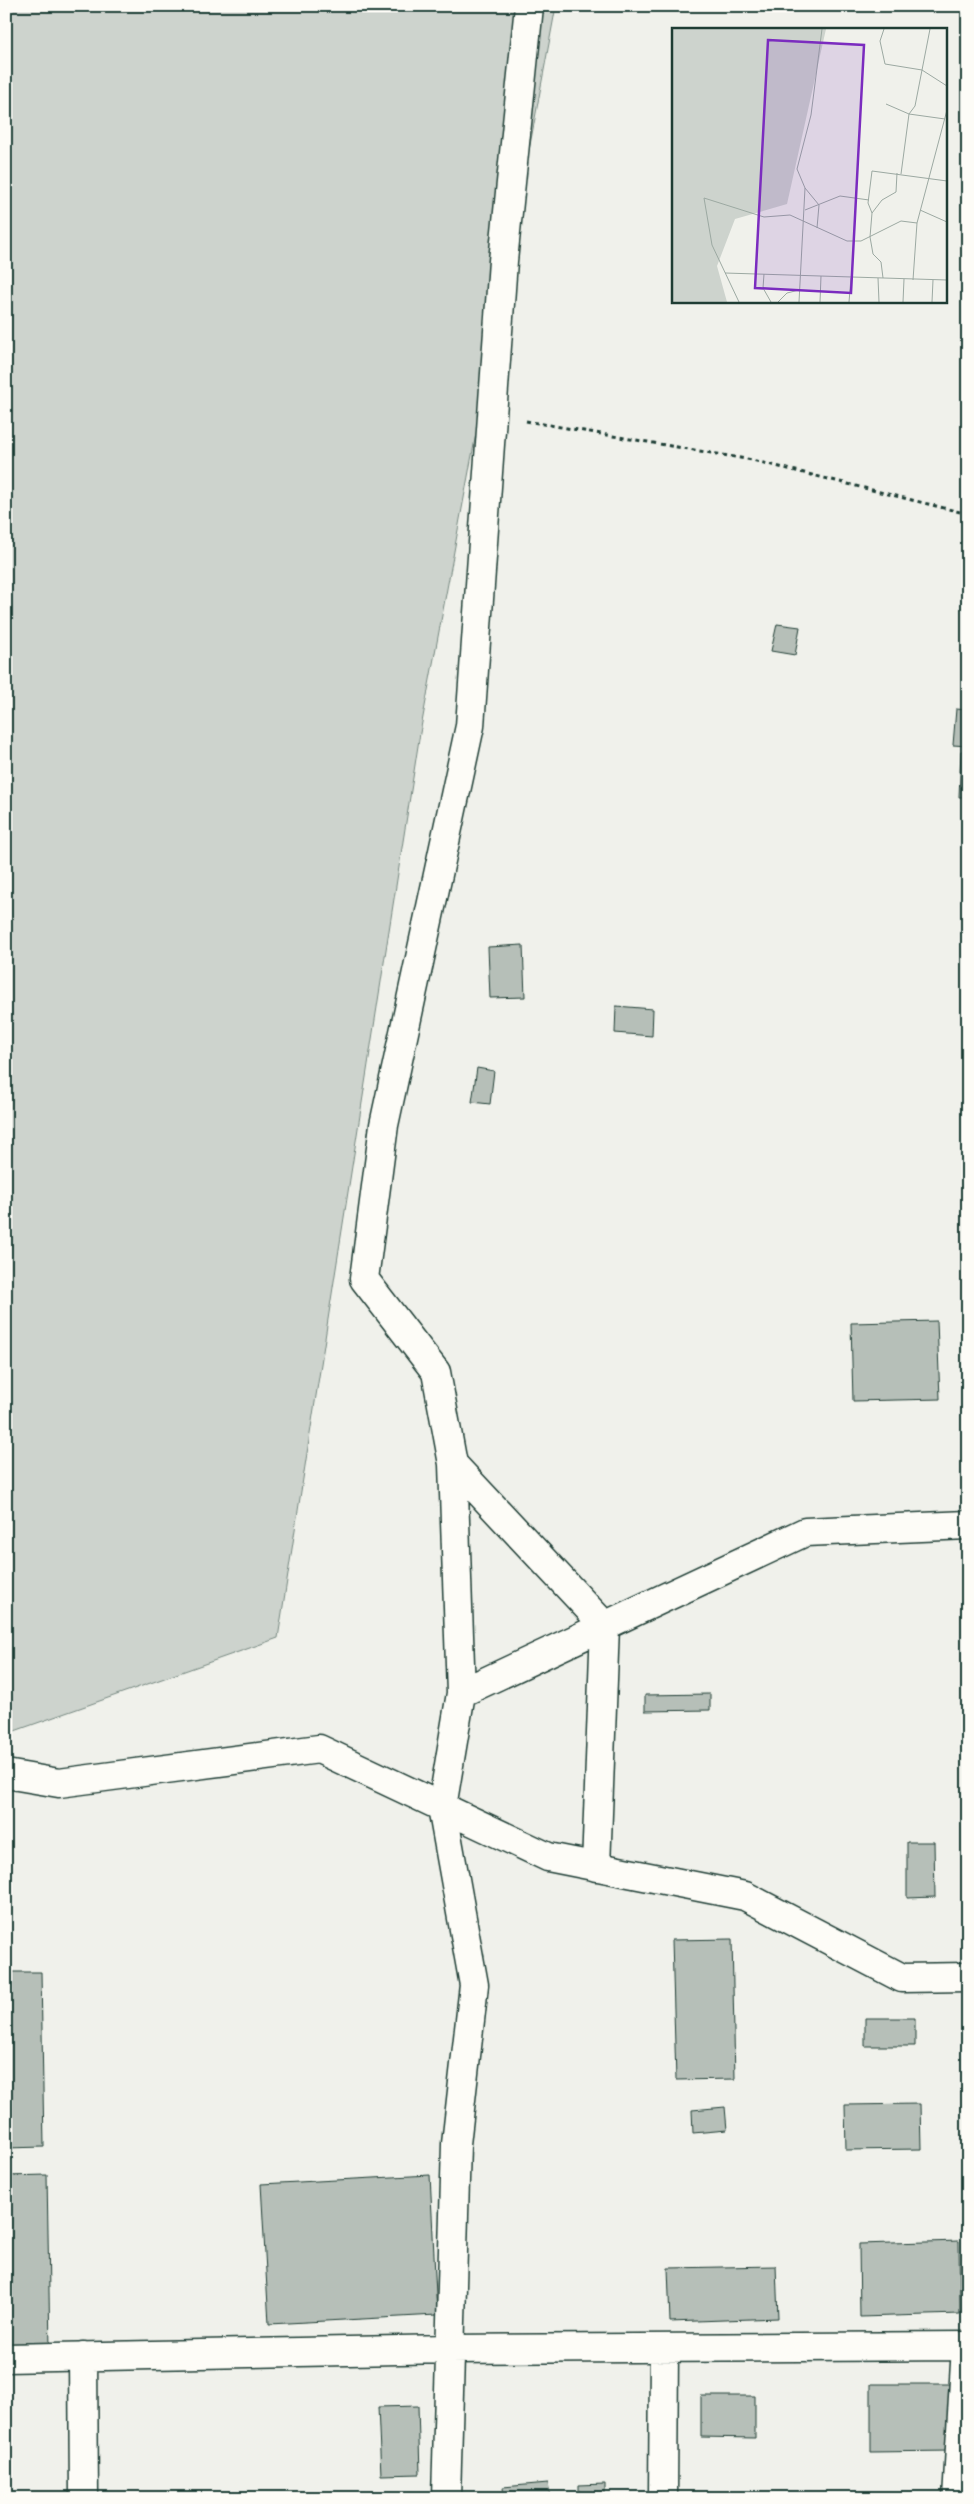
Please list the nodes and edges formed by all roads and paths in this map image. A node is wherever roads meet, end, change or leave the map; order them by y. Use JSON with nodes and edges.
{"nodes":[{"id":1,"x":529,"y":6,"type":"edge"},
{"id":2,"x":493,"y":415,"type":"junction"},
{"id":3,"x":968,"y":514,"type":"edge"},
{"id":4,"x":453,"y":1464,"type":"junction"},
{"id":5,"x":968,"y":1525,"type":"edge"},
{"id":6,"x":605,"y":1626,"type":"junction"},
{"id":7,"x":461,"y":1693,"type":"junction"},
{"id":8,"x":6,"y":1774,"type":"edge"},
{"id":9,"x":442,"y":1808,"type":"junction"},
{"id":10,"x":596,"y":1867,"type":"junction"},
{"id":11,"x":968,"y":1977,"type":"edge"},
{"id":12,"x":967,"y":2346,"type":"edge"},
{"id":13,"x":664,"y":2348,"type":"junction"},
{"id":14,"x":449,"y":2349,"type":"junction"},
{"id":15,"x":83,"y":2356,"type":"junction"},
{"id":16,"x":6,"y":2358,"type":"edge"},
{"id":17,"x":84,"y":2498,"type":"edge"},
{"id":18,"x":446,"y":2498,"type":"edge"},
{"id":19,"x":662,"y":2498,"type":"edge"},
{"id":20,"x":957,"y":2498,"type":"edge"}],
"edges":[{"from":1,"to":2,"type":"street"},
{"from":2,"to":3,"type":"path"},
{"from":2,"to":4,"type":"street"},
{"from":4,"to":6,"type":"street"},
{"from":4,"to":7,"type":"street"},
{"from":5,"to":6,"type":"street"},
{"from":6,"to":7,"type":"street"},
{"from":6,"to":10,"type":"street"},
{"from":7,"to":9,"type":"street"},
{"from":8,"to":9,"type":"street"},
{"from":9,"to":10,"type":"street"},
{"from":9,"to":14,"type":"street"},
{"from":10,"to":11,"type":"street"},
{"from":12,"to":13,"type":"street"},
{"from":12,"to":20,"type":"street"},
{"from":13,"to":14,"type":"street"},
{"from":13,"to":19,"type":"street"},
{"from":14,"to":15,"type":"street"},
{"from":14,"to":18,"type":"street"},
{"from":15,"to":16,"type":"street"},
{"from":15,"to":17,"type":"street"}]}
